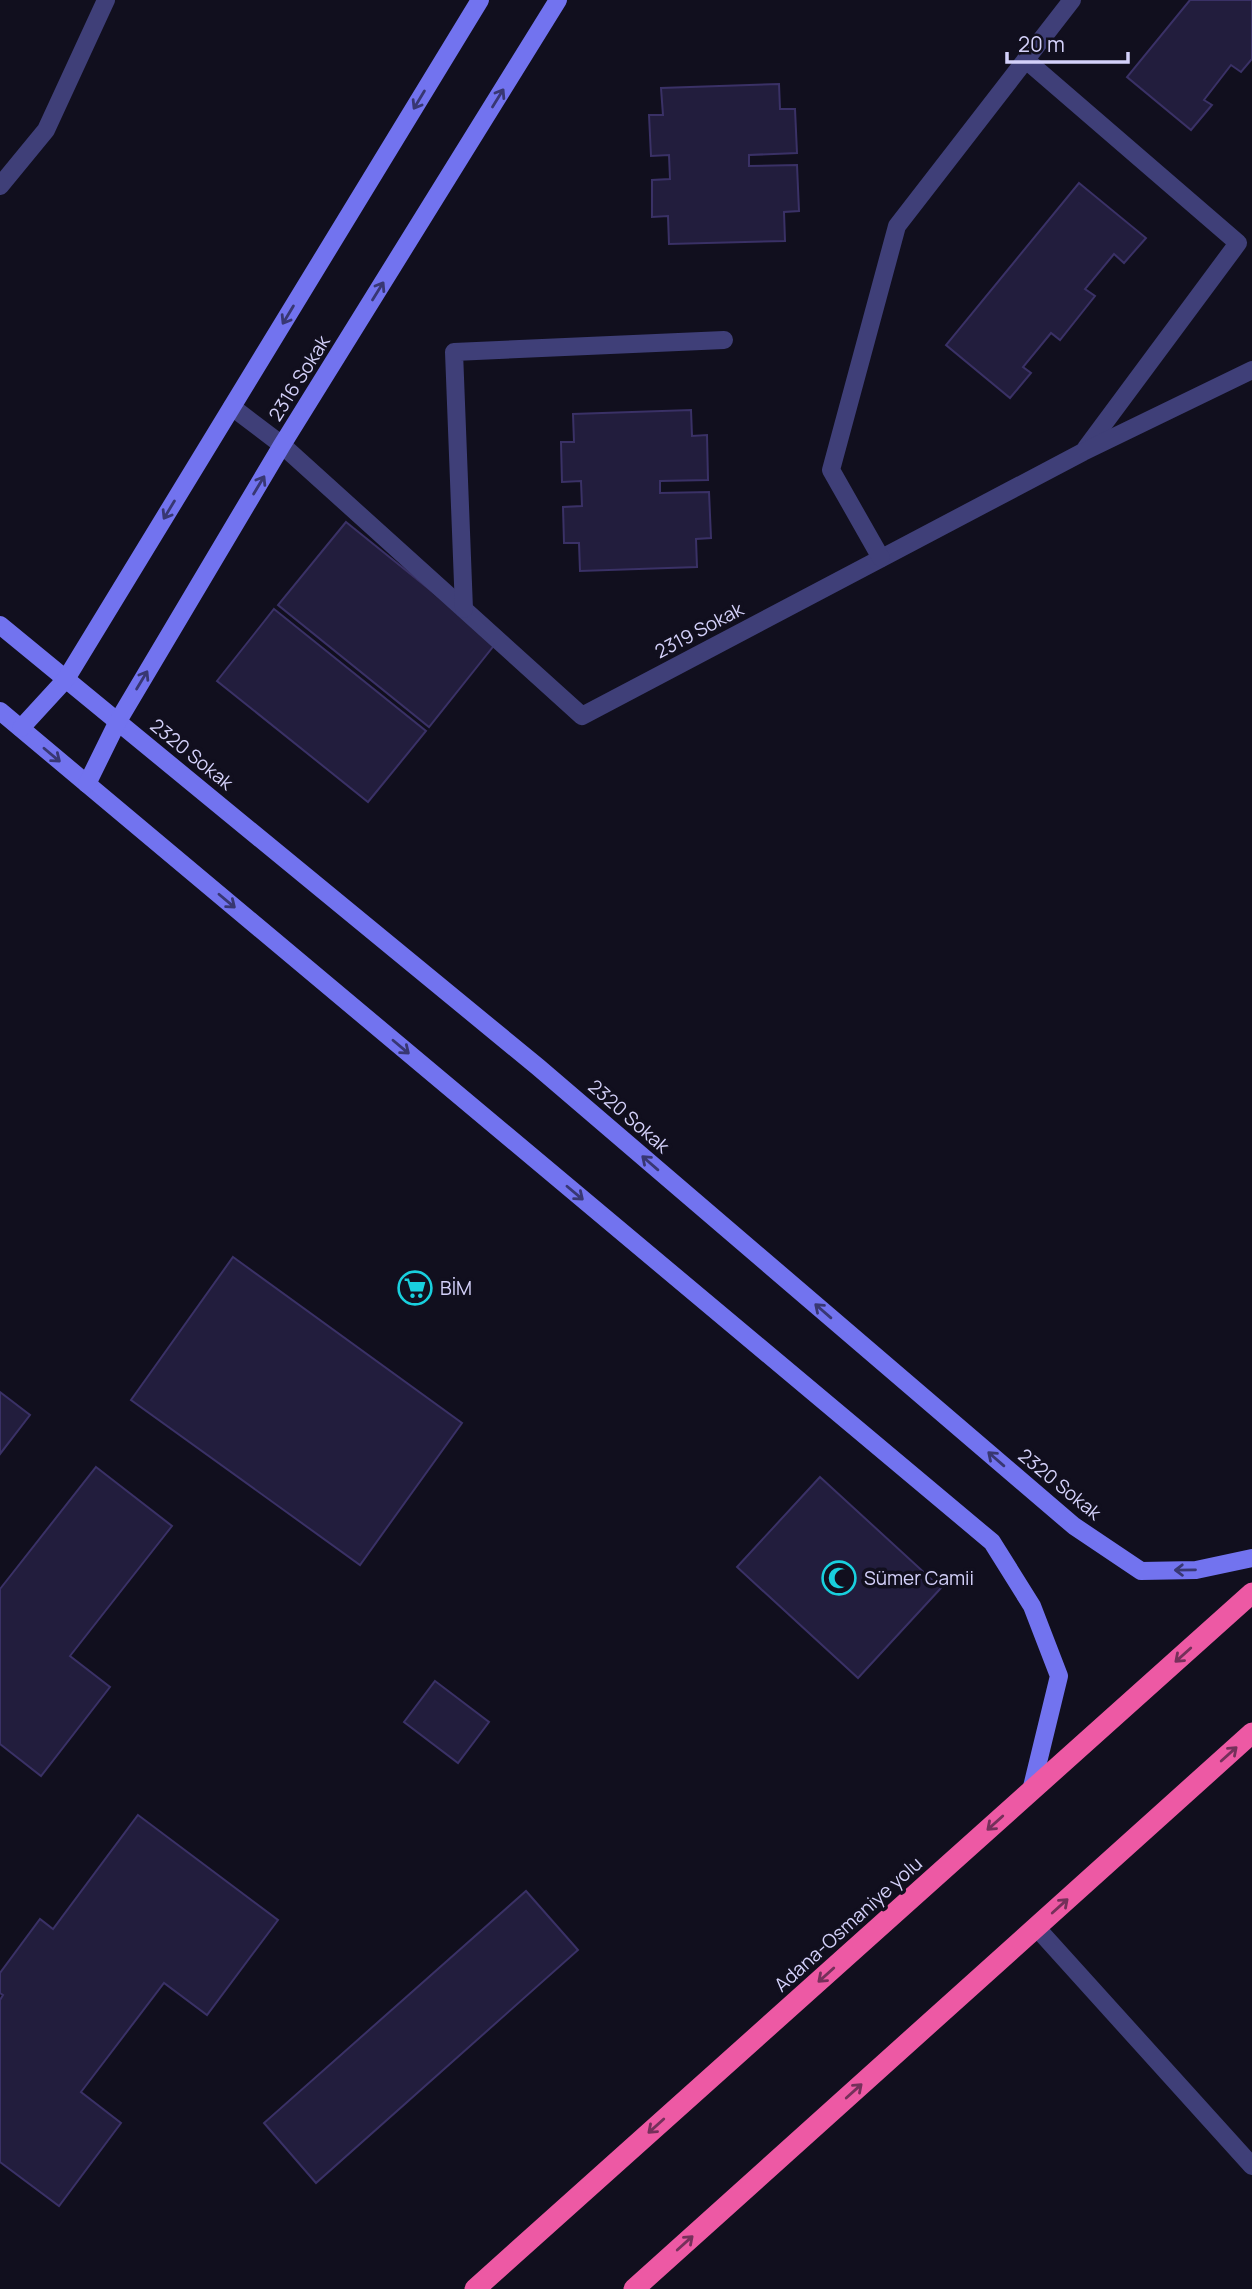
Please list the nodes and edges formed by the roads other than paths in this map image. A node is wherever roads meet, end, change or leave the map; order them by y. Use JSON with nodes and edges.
{"nodes":[{"id":1,"x":106,"y":0,"type":"edge"},
{"id":2,"x":480,"y":0,"type":"edge"},
{"id":3,"x":558,"y":0,"type":"edge"},
{"id":4,"x":1072,"y":0,"type":"edge"},
{"id":5,"x":1026,"y":60,"type":"junction"},
{"id":6,"x":0,"y":186,"type":"edge"},
{"id":7,"x":724,"y":340,"type":"dead end"},
{"id":8,"x":1252,"y":370,"type":"edge"},
{"id":9,"x":232,"y":407,"type":"junction"},
{"id":10,"x":282,"y":445,"type":"junction"},
{"id":11,"x":1083,"y":452,"type":"junction"},
{"id":12,"x":881,"y":558,"type":"junction"},
{"id":13,"x":464,"y":609,"type":"junction"},
{"id":14,"x":0,"y":625,"type":"edge"},
{"id":15,"x":66,"y":679,"type":"junction"},
{"id":16,"x":0,"y":710,"type":"edge"},
{"id":17,"x":118,"y":721,"type":"junction"},
{"id":18,"x":21,"y":728,"type":"junction"},
{"id":19,"x":87,"y":784,"type":"junction"},
{"id":20,"x":1252,"y":1558,"type":"edge"},
{"id":21,"x":1252,"y":1593,"type":"edge"},
{"id":22,"x":1252,"y":1733,"type":"edge"},
{"id":23,"x":1031,"y":1791,"type":"junction"},
{"id":24,"x":1036,"y":1927,"type":"junction"},
{"id":25,"x":1252,"y":2166,"type":"edge"},
{"id":26,"x":475,"y":2289,"type":"edge"},
{"id":27,"x":634,"y":2289,"type":"edge"}],
"edges":[{"from":1,"to":6,"type":"street"},
{"from":2,"to":9,"type":"street","one_way":true},
{"from":10,"to":3,"type":"street","name":"2316 Sokak","one_way":true},
{"from":4,"to":5,"type":"street"},
{"from":5,"to":11,"type":"street"},
{"from":5,"to":12,"type":"street"},
{"from":7,"to":13,"type":"street"},
{"from":8,"to":11,"type":"street","name":"2319 Sokak"},
{"from":9,"to":10,"type":"street","name":"2319 Sokak"},
{"from":9,"to":15,"type":"street","one_way":true},
{"from":10,"to":13,"type":"street","name":"2319 Sokak"},
{"from":17,"to":10,"type":"street","name":"2316 Sokak","one_way":true},
{"from":11,"to":12,"type":"street","name":"2319 Sokak"},
{"from":12,"to":13,"type":"street","name":"2319 Sokak"},
{"from":14,"to":15,"type":"street","name":"2320 Sokak"},
{"from":15,"to":17,"type":"street","name":"2320 Sokak"},
{"from":15,"to":18,"type":"street"},
{"from":16,"to":18,"type":"street"},
{"from":17,"to":19,"type":"street","name":"2316 Sokak"},
{"from":20,"to":17,"type":"street","name":"2320 Sokak","one_way":true},
{"from":18,"to":19,"type":"street","one_way":true},
{"from":19,"to":23,"type":"street","one_way":true},
{"from":21,"to":23,"type":"highway","name":"Adana-Osmaniye yolu","one_way":true},
{"from":24,"to":22,"type":"highway","one_way":true},
{"from":23,"to":26,"type":"highway","name":"Adana-Osmaniye yolu","one_way":true},
{"from":24,"to":25,"type":"street"},
{"from":27,"to":24,"type":"highway","one_way":true}]}
